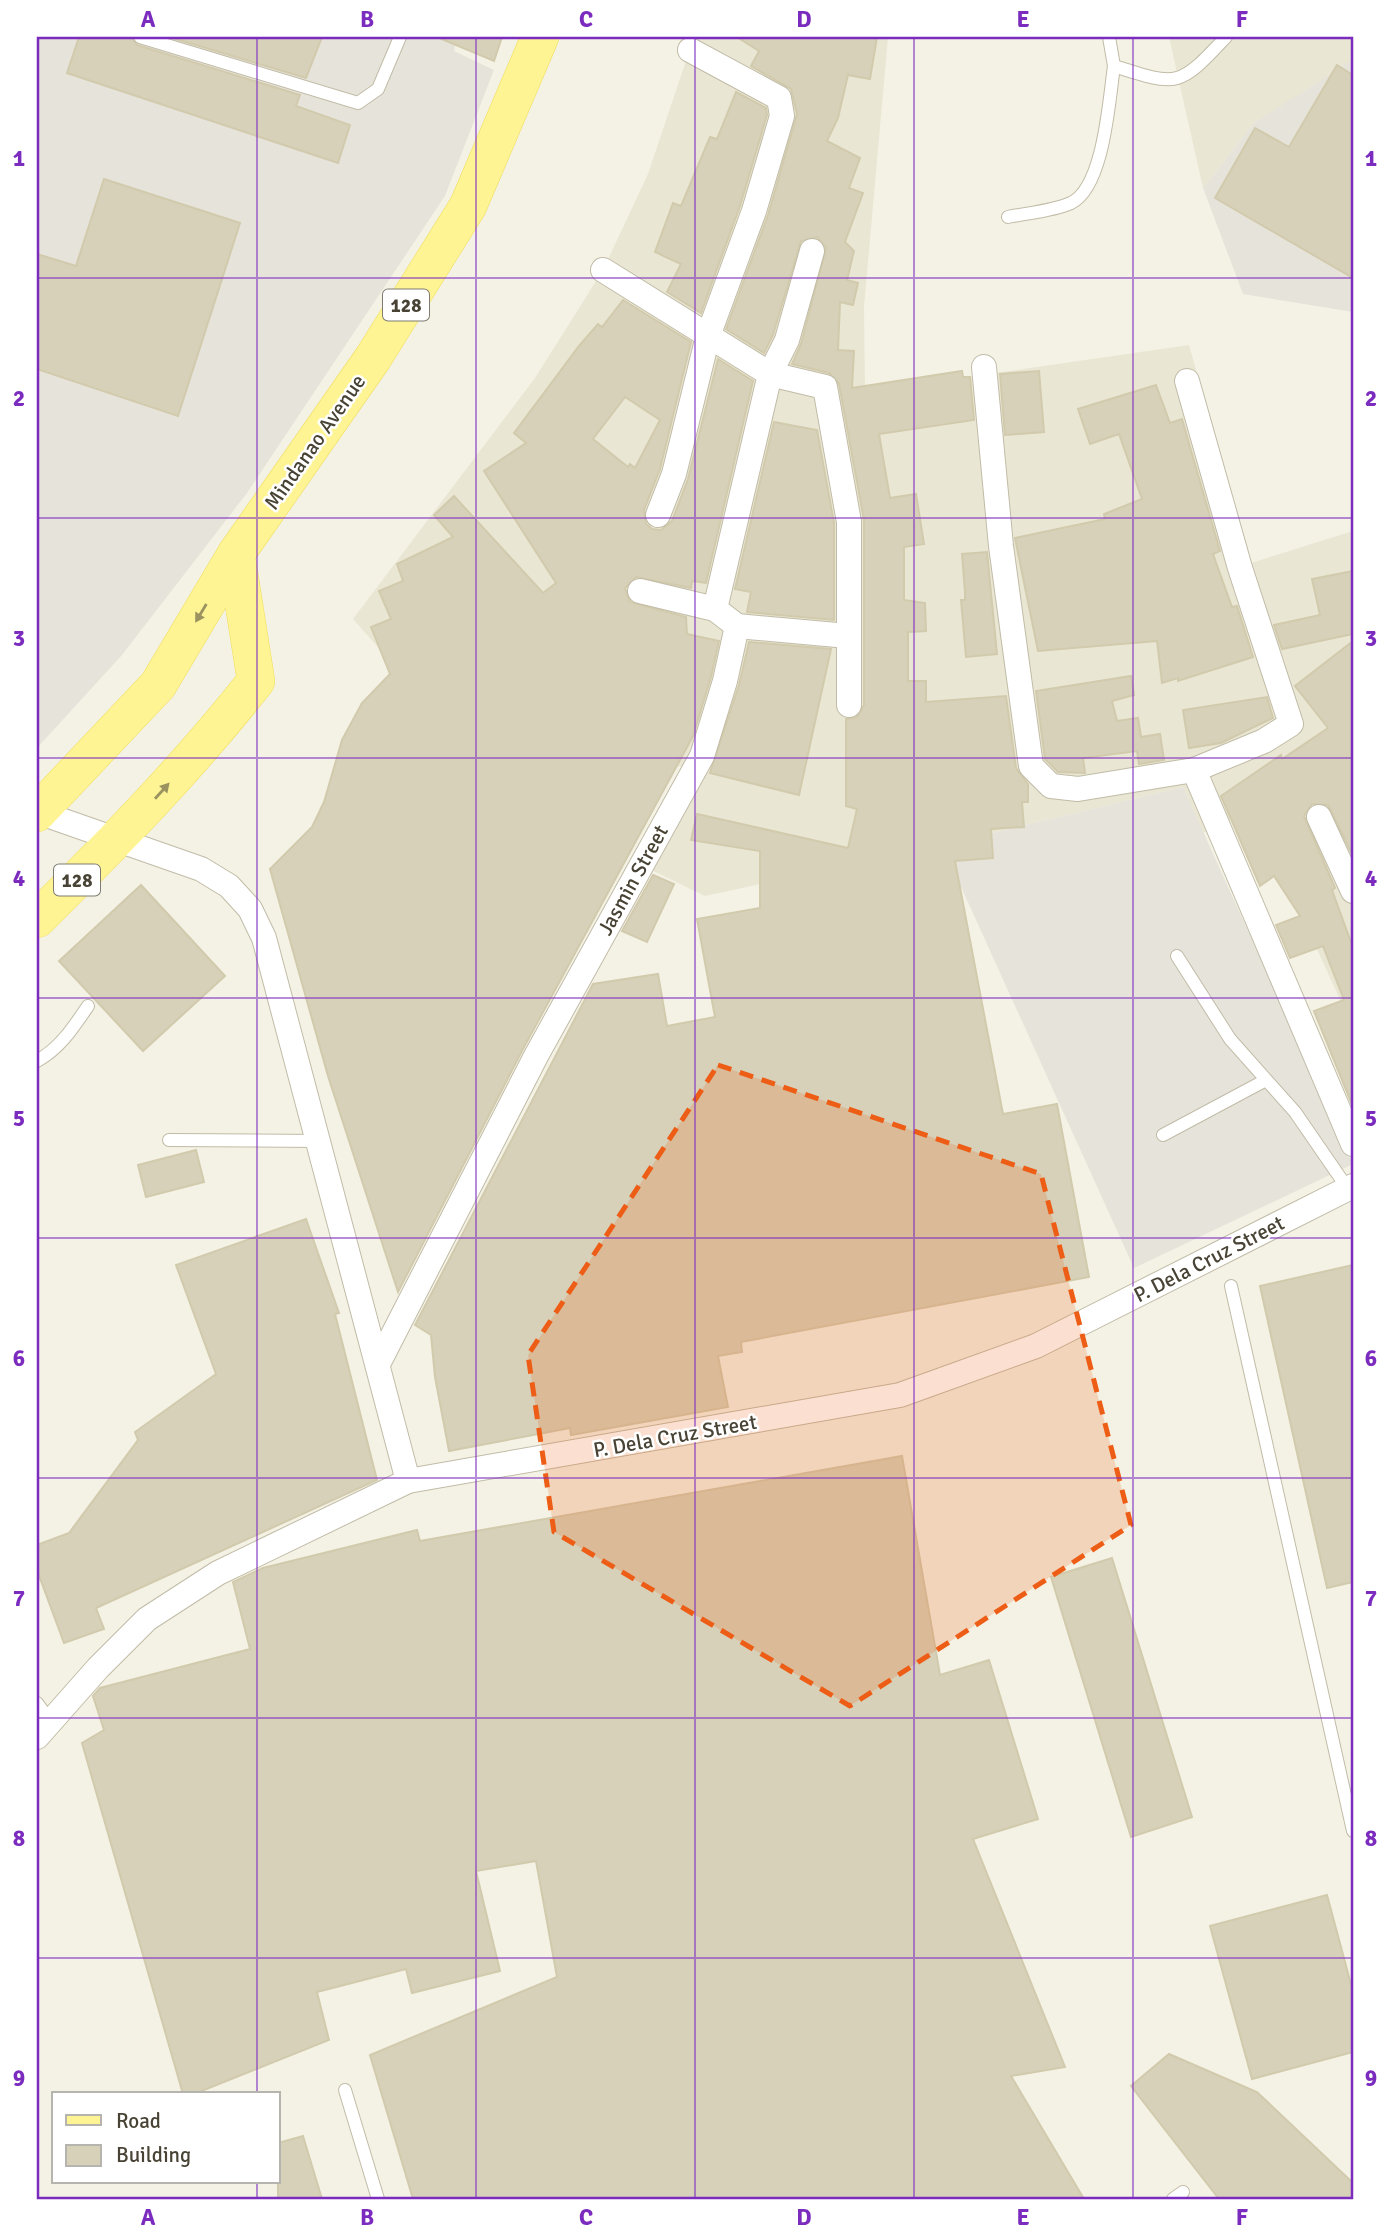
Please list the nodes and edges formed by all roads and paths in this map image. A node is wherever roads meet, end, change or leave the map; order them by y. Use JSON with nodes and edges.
{"nodes":[{"id":1,"x":140,"y":37,"type":"edge"},
{"id":2,"x":400,"y":37,"type":"edge"},
{"id":3,"x":540,"y":37,"type":"edge"},
{"id":4,"x":1109,"y":37,"type":"edge"},
{"id":5,"x":1226,"y":37,"type":"edge"},
{"id":6,"x":690,"y":50,"type":"dead end"},
{"id":7,"x":1114,"y":66,"type":"junction"},
{"id":8,"x":1007,"y":217,"type":"dead end"},
{"id":9,"x":812,"y":250,"type":"dead end"},
{"id":10,"x":603,"y":270,"type":"dead end"},
{"id":11,"x":708,"y":336,"type":"junction"},
{"id":12,"x":984,"y":367,"type":"dead end"},
{"id":13,"x":770,"y":374,"type":"junction"},
{"id":14,"x":1187,"y":381,"type":"dead end"},
{"id":15,"x":658,"y":515,"type":"dead end"},
{"id":16,"x":236,"y":554,"type":"junction"},
{"id":17,"x":640,"y":591,"type":"dead end"},
{"id":18,"x":715,"y":609,"type":"junction"},
{"id":19,"x":737,"y":626,"type":"junction"},
{"id":20,"x":848,"y":636,"type":"junction"},
{"id":21,"x":849,"y":705,"type":"dead end"},
{"id":22,"x":1194,"y":769,"type":"junction"},
{"id":23,"x":37,"y":812,"type":"edge"},
{"id":24,"x":1319,"y":817,"type":"dead end"},
{"id":25,"x":116,"y":841,"type":"junction"},
{"id":26,"x":1353,"y":891,"type":"edge"},
{"id":27,"x":37,"y":919,"type":"edge"},
{"id":28,"x":1177,"y":956,"type":"dead end"},
{"id":29,"x":88,"y":1006,"type":"dead end"},
{"id":30,"x":37,"y":1061,"type":"edge"},
{"id":31,"x":1266,"y":1080,"type":"junction"},
{"id":32,"x":1163,"y":1135,"type":"dead end"},
{"id":33,"x":169,"y":1140,"type":"dead end"},
{"id":34,"x":319,"y":1141,"type":"junction"},
{"id":35,"x":1353,"y":1144,"type":"edge"},
{"id":36,"x":1351,"y":1188,"type":"edge"},
{"id":37,"x":1231,"y":1286,"type":"dead end"},
{"id":38,"x":379,"y":1362,"type":"junction"},
{"id":39,"x":408,"y":1481,"type":"junction"},
{"id":40,"x":41,"y":1721,"type":"edge"},
{"id":41,"x":1353,"y":1831,"type":"edge"},
{"id":42,"x":345,"y":2090,"type":"dead end"},
{"id":43,"x":378,"y":2199,"type":"edge"}],
"edges":[{"from":1,"to":2,"type":"lane"},
{"from":3,"to":16,"type":"main road","name":"Mindanao Avenue","number":"128"},
{"from":4,"to":7,"type":"lane"},
{"from":5,"to":7,"type":"lane"},
{"from":6,"to":11,"type":"street"},
{"from":7,"to":8,"type":"lane"},
{"from":9,"to":13,"type":"street"},
{"from":10,"to":11,"type":"street"},
{"from":11,"to":13,"type":"street"},
{"from":11,"to":15,"type":"street"},
{"from":12,"to":22,"type":"street"},
{"from":13,"to":18,"type":"street"},
{"from":13,"to":20,"type":"street"},
{"from":14,"to":22,"type":"street"},
{"from":16,"to":23,"type":"main road","name":"Mindanao Avenue","number":"128","one_way":true},
{"from":25,"to":16,"type":"main road","number":"128","one_way":true},
{"from":17,"to":18,"type":"street"},
{"from":18,"to":19,"type":"street"},
{"from":19,"to":20,"type":"street"},
{"from":19,"to":38,"type":"street","name":"Jasmin Street"},
{"from":20,"to":21,"type":"street"},
{"from":22,"to":35,"type":"street"},
{"from":23,"to":25,"type":"street"},
{"from":24,"to":26,"type":"street"},
{"from":25,"to":27,"type":"main road","number":"128"},
{"from":25,"to":34,"type":"street"},
{"from":28,"to":31,"type":"lane"},
{"from":29,"to":30,"type":"lane"},
{"from":31,"to":32,"type":"lane"},
{"from":31,"to":36,"type":"lane"},
{"from":33,"to":34,"type":"lane"},
{"from":34,"to":38,"type":"street"},
{"from":36,"to":39,"type":"street","name":"P. Dela Cruz Street"},
{"from":37,"to":41,"type":"lane"},
{"from":38,"to":39,"type":"street"},
{"from":39,"to":40,"type":"street","name":"P. Dela Cruz Street"},
{"from":42,"to":43,"type":"lane"}]}
